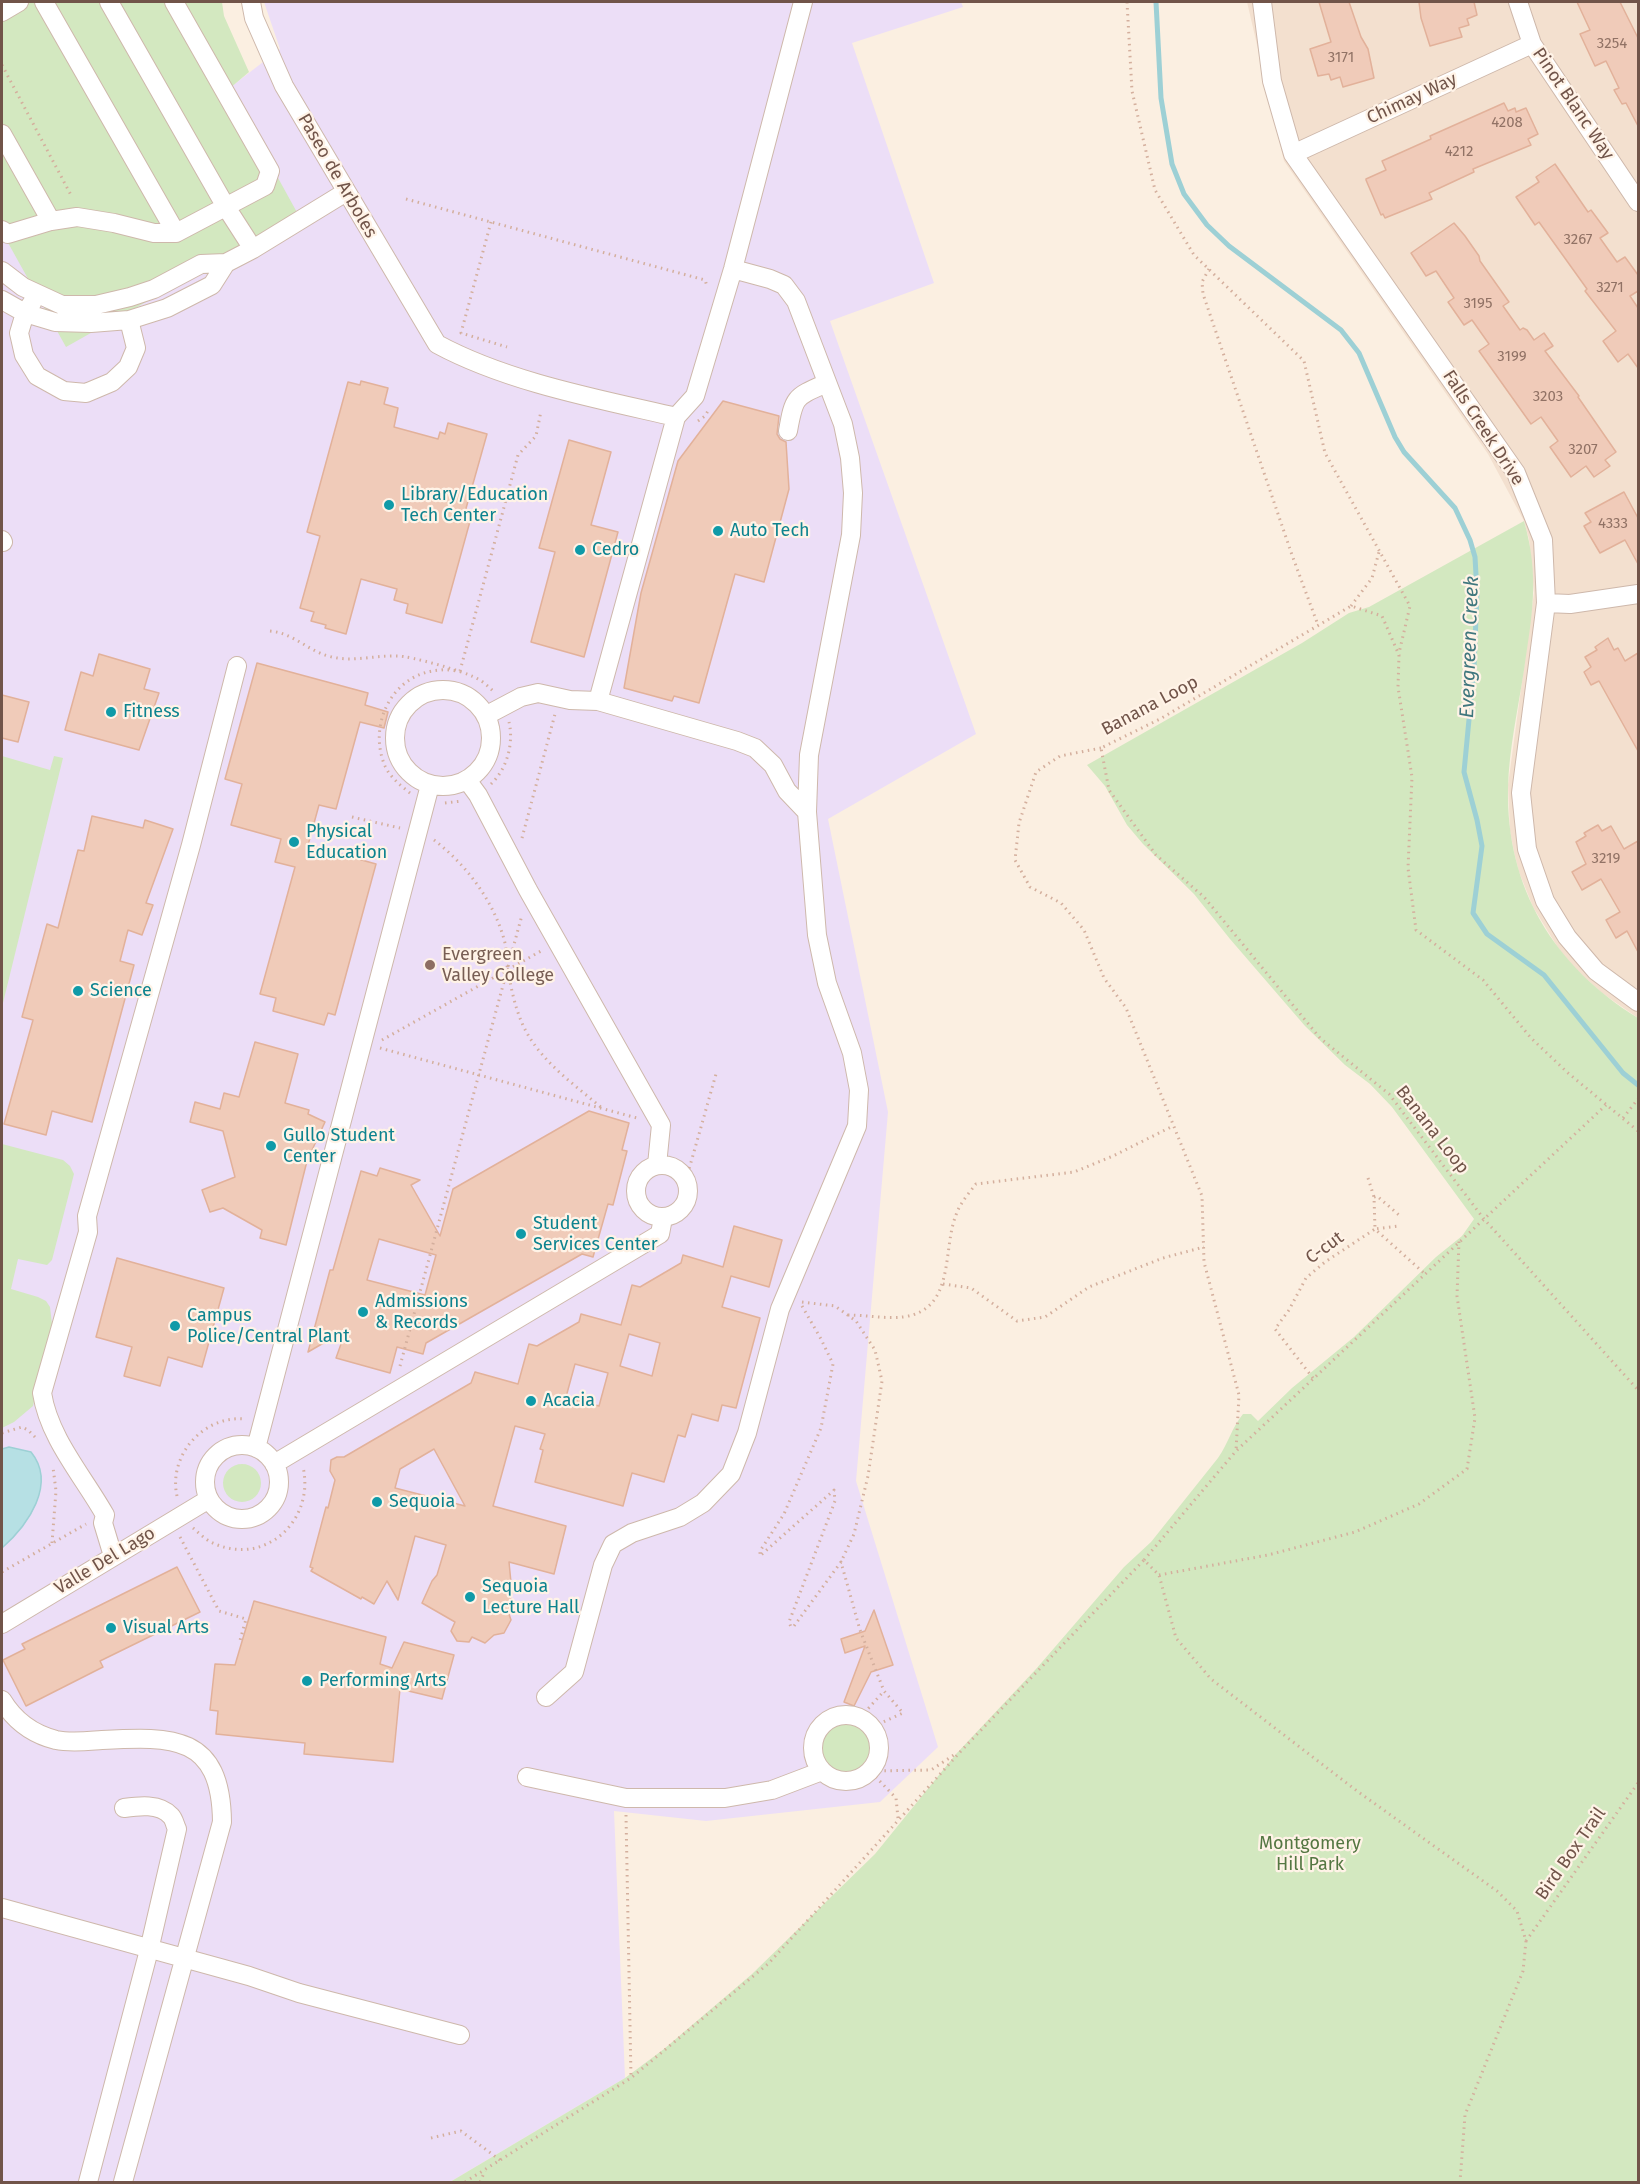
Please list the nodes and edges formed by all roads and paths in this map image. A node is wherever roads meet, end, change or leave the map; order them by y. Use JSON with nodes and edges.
{"nodes":[{"id":1,"x":19,"y":2,"type":"edge"},
{"id":2,"x":44,"y":2,"type":"edge"},
{"id":3,"x":109,"y":2,"type":"edge"},
{"id":4,"x":174,"y":2,"type":"edge"},
{"id":5,"x":251,"y":2,"type":"edge"},
{"id":6,"x":803,"y":2,"type":"edge"},
{"id":7,"x":1127,"y":2,"type":"edge"},
{"id":8,"x":1262,"y":2,"type":"edge"},
{"id":9,"x":1518,"y":2,"type":"edge"},
{"id":10,"x":2,"y":12,"type":"edge"},
{"id":11,"x":1532,"y":44,"type":"junction"},
{"id":12,"x":2,"y":65,"type":"edge"},
{"id":13,"x":2,"y":134,"type":"edge"},
{"id":14,"x":1293,"y":154,"type":"junction"},
{"id":15,"x":346,"y":192,"type":"junction"},
{"id":16,"x":72,"y":197,"type":"dead end"},
{"id":17,"x":406,"y":199,"type":"dead end"},
{"id":18,"x":1638,"y":202,"type":"edge"},
{"id":19,"x":226,"y":207,"type":"junction"},
{"id":20,"x":51,"y":221,"type":"junction"},
{"id":21,"x":492,"y":222,"type":"junction"},
{"id":22,"x":2,"y":230,"type":"edge"},
{"id":23,"x":176,"y":233,"type":"junction"},
{"id":24,"x":253,"y":249,"type":"junction"},
{"id":25,"x":226,"y":263,"type":"junction"},
{"id":26,"x":733,"y":269,"type":"junction"},
{"id":27,"x":1209,"y":269,"type":"junction"},
{"id":28,"x":2,"y":271,"type":"edge"},
{"id":29,"x":707,"y":290,"type":"dead end"},
{"id":30,"x":39,"y":294,"type":"junction"},
{"id":31,"x":2,"y":300,"type":"edge"},
{"id":32,"x":25,"y":313,"type":"junction"},
{"id":33,"x":129,"y":320,"type":"junction"},
{"id":34,"x":507,"y":347,"type":"dead end"},
{"id":35,"x":827,"y":382,"type":"junction"},
{"id":36,"x":541,"y":411,"type":"dead end"},
{"id":37,"x":676,"y":417,"type":"junction"},
{"id":38,"x":788,"y":431,"type":"dead end"},
{"id":39,"x":1380,"y":551,"type":"junction"},
{"id":40,"x":1638,"y":594,"type":"edge"},
{"id":41,"x":1546,"y":603,"type":"junction"},
{"id":42,"x":1351,"y":606,"type":"junction"},
{"id":43,"x":1318,"y":625,"type":"junction"},
{"id":44,"x":270,"y":631,"type":"dead end"},
{"id":45,"x":1399,"y":655,"type":"junction"},
{"id":46,"x":237,"y":666,"type":"dead end"},
{"id":47,"x":460,"y":671,"type":"junction"},
{"id":48,"x":559,"y":698,"type":"junction"},
{"id":49,"x":598,"y":700,"type":"junction"},
{"id":50,"x":487,"y":715,"type":"junction"},
{"id":51,"x":1101,"y":748,"type":"junction"},
{"id":52,"x":472,"y":788,"type":"junction"},
{"id":53,"x":428,"y":793,"type":"junction"},
{"id":54,"x":807,"y":812,"type":"junction"},
{"id":55,"x":352,"y":817,"type":"dead end"},
{"id":56,"x":418,"y":831,"type":"junction"},
{"id":57,"x":515,"y":865,"type":"junction"},
{"id":58,"x":528,"y":890,"type":"junction"},
{"id":59,"x":558,"y":942,"type":"junction"},
{"id":60,"x":508,"y":970,"type":"junction"},
{"id":61,"x":1638,"y":1002,"type":"edge"},
{"id":62,"x":479,"y":1074,"type":"junction"},
{"id":63,"x":716,"y":1074,"type":"dead end"},
{"id":64,"x":1638,"y":1099,"type":"edge"},
{"id":65,"x":1606,"y":1104,"type":"junction"},
{"id":66,"x":603,"y":1109,"type":"junction"},
{"id":67,"x":1623,"y":1118,"type":"junction"},
{"id":68,"x":661,"y":1125,"type":"junction"},
{"id":69,"x":1173,"y":1126,"type":"junction"},
{"id":70,"x":1638,"y":1131,"type":"edge"},
{"id":71,"x":657,"y":1165,"type":"junction"},
{"id":72,"x":1368,"y":1178,"type":"dead end"},
{"id":73,"x":686,"y":1180,"type":"junction"},
{"id":74,"x":1374,"y":1197,"type":"junction"},
{"id":75,"x":1399,"y":1215,"type":"dead end"},
{"id":76,"x":663,"y":1218,"type":"junction"},
{"id":77,"x":1484,"y":1219,"type":"junction"},
{"id":78,"x":1399,"y":1226,"type":"dead end"},
{"id":79,"x":1375,"y":1229,"type":"junction"},
{"id":80,"x":1459,"y":1241,"type":"junction"},
{"id":81,"x":1204,"y":1247,"type":"junction"},
{"id":82,"x":1425,"y":1274,"type":"junction"},
{"id":83,"x":943,"y":1284,"type":"junction"},
{"id":84,"x":848,"y":1315,"type":"junction"},
{"id":85,"x":1314,"y":1378,"type":"junction"},
{"id":86,"x":1638,"y":1390,"type":"edge"},
{"id":87,"x":393,"y":1393,"type":"junction"},
{"id":88,"x":262,"y":1422,"type":"junction"},
{"id":89,"x":2,"y":1433,"type":"edge"},
{"id":90,"x":38,"y":1440,"type":"dead end"},
{"id":91,"x":256,"y":1448,"type":"junction"},
{"id":92,"x":297,"y":1450,"type":"junction"},
{"id":93,"x":1236,"y":1451,"type":"junction"},
{"id":94,"x":48,"y":1458,"type":"dead end"},
{"id":95,"x":274,"y":1464,"type":"junction"},
{"id":96,"x":177,"y":1498,"type":"dead end"},
{"id":97,"x":209,"y":1499,"type":"junction"},
{"id":98,"x":90,"y":1522,"type":"dead end"},
{"id":99,"x":52,"y":1543,"type":"junction"},
{"id":100,"x":113,"y":1556,"type":"junction"},
{"id":101,"x":1144,"y":1560,"type":"junction"},
{"id":102,"x":841,"y":1562,"type":"junction"},
{"id":103,"x":2,"y":1572,"type":"edge"},
{"id":104,"x":1159,"y":1575,"type":"junction"},
{"id":105,"x":2,"y":1624,"type":"edge"},
{"id":106,"x":238,"y":1644,"type":"dead end"},
{"id":107,"x":884,"y":1691,"type":"junction"},
{"id":108,"x":546,"y":1697,"type":"dead end"},
{"id":109,"x":2,"y":1700,"type":"edge"},
{"id":110,"x":868,"y":1723,"type":"junction"},
{"id":111,"x":961,"y":1750,"type":"junction"},
{"id":112,"x":870,"y":1771,"type":"junction"},
{"id":113,"x":822,"y":1772,"type":"junction"},
{"id":114,"x":527,"y":1777,"type":"dead end"},
{"id":115,"x":1638,"y":1783,"type":"edge"},
{"id":116,"x":626,"y":1798,"type":"junction"},
{"id":117,"x":124,"y":1808,"type":"dead end"},
{"id":118,"x":899,"y":1820,"type":"junction"},
{"id":119,"x":2,"y":1908,"type":"edge"},
{"id":120,"x":1526,"y":1941,"type":"junction"},
{"id":121,"x":148,"y":1950,"type":"junction"},
{"id":122,"x":184,"y":1959,"type":"junction"},
{"id":123,"x":460,"y":2035,"type":"dead end"},
{"id":124,"x":631,"y":2078,"type":"junction"},
{"id":125,"x":431,"y":2138,"type":"dead end"},
{"id":126,"x":500,"y":2160,"type":"junction"},
{"id":127,"x":486,"y":2169,"type":"junction"},
{"id":128,"x":88,"y":2182,"type":"edge"},
{"id":129,"x":123,"y":2182,"type":"edge"},
{"id":130,"x":465,"y":2182,"type":"edge"},
{"id":131,"x":480,"y":2182,"type":"edge"},
{"id":132,"x":1460,"y":2182,"type":"edge"}],
"edges":[{"from":1,"to":10,"type":"street"},
{"from":2,"to":23,"type":"street"},
{"from":3,"to":19,"type":"street"},
{"from":4,"to":19,"type":"street"},
{"from":5,"to":15,"type":"street","name":"Paseo de Arboles"},
{"from":6,"to":26,"type":"street"},
{"from":7,"to":27,"type":"path"},
{"from":8,"to":14,"type":"street","name":"Falls Creek Drive"},
{"from":9,"to":11,"type":"street","name":"Pinot Blanc Way"},
{"from":11,"to":14,"type":"street","name":"Chimay Way"},
{"from":11,"to":18,"type":"street","name":"Pinot Blanc Way"},
{"from":12,"to":16,"type":"path"},
{"from":13,"to":20,"type":"street"},
{"from":14,"to":41,"type":"street","name":"Falls Creek Drive"},
{"from":15,"to":24,"type":"street"},
{"from":15,"to":37,"type":"street","name":"Paseo de Arboles"},
{"from":17,"to":21,"type":"path"},
{"from":19,"to":23,"type":"street"},
{"from":19,"to":24,"type":"street"},
{"from":20,"to":22,"type":"street"},
{"from":20,"to":23,"type":"street"},
{"from":21,"to":29,"type":"path"},
{"from":21,"to":34,"type":"path"},
{"from":24,"to":25,"type":"street"},
{"from":25,"to":30,"type":"street"},
{"from":25,"to":33,"type":"street"},
{"from":26,"to":35,"type":"street"},
{"from":26,"to":37,"type":"street"},
{"from":27,"to":39,"type":"path"},
{"from":27,"to":43,"type":"path"},
{"from":28,"to":30,"type":"street"},
{"from":30,"to":32,"type":"street"},
{"from":31,"to":32,"type":"street"},
{"from":32,"to":33,"type":"street"},
{"from":32,"to":33,"type":"street"},
{"from":35,"to":38,"type":"street"},
{"from":35,"to":54,"type":"street"},
{"from":36,"to":47,"type":"path"},
{"from":37,"to":49,"type":"street"},
{"from":39,"to":42,"type":"path"},
{"from":39,"to":45,"type":"path"},
{"from":40,"to":41,"type":"street"},
{"from":41,"to":61,"type":"street","name":"Falls Creek Drive"},
{"from":42,"to":43,"type":"path","name":"Banana Loop"},
{"from":42,"to":45,"type":"path"},
{"from":43,"to":51,"type":"path","name":"Banana Loop"},
{"from":44,"to":47,"type":"path"},
{"from":45,"to":65,"type":"path"},
{"from":46,"to":100,"type":"street"},
{"from":47,"to":53,"type":"path"},
{"from":48,"to":49,"type":"street"},
{"from":48,"to":50,"type":"street"},
{"from":48,"to":57,"type":"path"},
{"from":49,"to":54,"type":"street"},
{"from":50,"to":52,"type":"street"},
{"from":50,"to":53,"type":"street"},
{"from":51,"to":69,"type":"path"},
{"from":51,"to":77,"type":"path","name":"Banana Loop"},
{"from":52,"to":53,"type":"street"},
{"from":52,"to":53,"type":"path"},
{"from":52,"to":57,"type":"street"},
{"from":53,"to":56,"type":"street"},
{"from":54,"to":108,"type":"street"},
{"from":55,"to":56,"type":"path"},
{"from":56,"to":60,"type":"path"},
{"from":56,"to":88,"type":"street"},
{"from":57,"to":58,"type":"street"},
{"from":58,"to":59,"type":"street"},
{"from":58,"to":60,"type":"path"},
{"from":59,"to":60,"type":"path"},
{"from":59,"to":68,"type":"street"},
{"from":60,"to":62,"type":"path"},
{"from":60,"to":62,"type":"path"},
{"from":60,"to":66,"type":"path"},
{"from":62,"to":66,"type":"path"},
{"from":62,"to":87,"type":"path"},
{"from":63,"to":73,"type":"path"},
{"from":64,"to":67,"type":"path"},
{"from":65,"to":67,"type":"path"},
{"from":65,"to":77,"type":"path"},
{"from":66,"to":68,"type":"path"},
{"from":67,"to":70,"type":"path"},
{"from":68,"to":71,"type":"street"},
{"from":69,"to":81,"type":"path"},
{"from":69,"to":83,"type":"path"},
{"from":71,"to":73,"type":"street"},
{"from":71,"to":76,"type":"street"},
{"from":72,"to":74,"type":"path"},
{"from":73,"to":76,"type":"street"},
{"from":74,"to":75,"type":"path"},
{"from":74,"to":79,"type":"path"},
{"from":76,"to":87,"type":"street"},
{"from":77,"to":80,"type":"path"},
{"from":77,"to":86,"type":"path","name":"Banana Loop"},
{"from":78,"to":79,"type":"path"},
{"from":79,"to":82,"type":"path"},
{"from":79,"to":85,"type":"path","name":"C-cut"},
{"from":80,"to":82,"type":"path"},
{"from":80,"to":104,"type":"path"},
{"from":81,"to":83,"type":"path"},
{"from":81,"to":93,"type":"path"},
{"from":82,"to":85,"type":"path"},
{"from":83,"to":84,"type":"path"},
{"from":84,"to":102,"type":"path"},
{"from":84,"to":102,"type":"path"},
{"from":85,"to":93,"type":"path"},
{"from":87,"to":92,"type":"street"},
{"from":88,"to":91,"type":"street"},
{"from":88,"to":96,"type":"path"},
{"from":89,"to":90,"type":"path"},
{"from":91,"to":95,"type":"street"},
{"from":91,"to":97,"type":"street"},
{"from":92,"to":95,"type":"street"},
{"from":92,"to":106,"type":"path"},
{"from":93,"to":101,"type":"path"},
{"from":94,"to":99,"type":"path"},
{"from":95,"to":97,"type":"street"},
{"from":97,"to":100,"type":"street","name":"Valle Del Lago"},
{"from":98,"to":99,"type":"path"},
{"from":99,"to":103,"type":"path"},
{"from":100,"to":105,"type":"street","name":"Valle Del Lago"},
{"from":101,"to":104,"type":"path"},
{"from":101,"to":111,"type":"path"},
{"from":102,"to":107,"type":"path"},
{"from":104,"to":120,"type":"path"},
{"from":107,"to":110,"type":"path"},
{"from":107,"to":110,"type":"path"},
{"from":109,"to":122,"type":"street"},
{"from":110,"to":112,"type":"street"},
{"from":110,"to":113,"type":"street"},
{"from":111,"to":112,"type":"path"},
{"from":111,"to":118,"type":"path"},
{"from":112,"to":113,"type":"street"},
{"from":112,"to":118,"type":"path"},
{"from":113,"to":116,"type":"street"},
{"from":114,"to":116,"type":"street"},
{"from":115,"to":120,"type":"path","name":"Bird Box Trail"},
{"from":116,"to":124,"type":"path"},
{"from":117,"to":121,"type":"street"},
{"from":118,"to":124,"type":"path"},
{"from":119,"to":121,"type":"street"},
{"from":120,"to":132,"type":"path"},
{"from":121,"to":122,"type":"street"},
{"from":121,"to":128,"type":"street"},
{"from":122,"to":123,"type":"street"},
{"from":122,"to":129,"type":"street"},
{"from":124,"to":126,"type":"path"},
{"from":125,"to":126,"type":"path"},
{"from":126,"to":127,"type":"path"},
{"from":127,"to":130,"type":"path"},
{"from":127,"to":131,"type":"path"}]}
